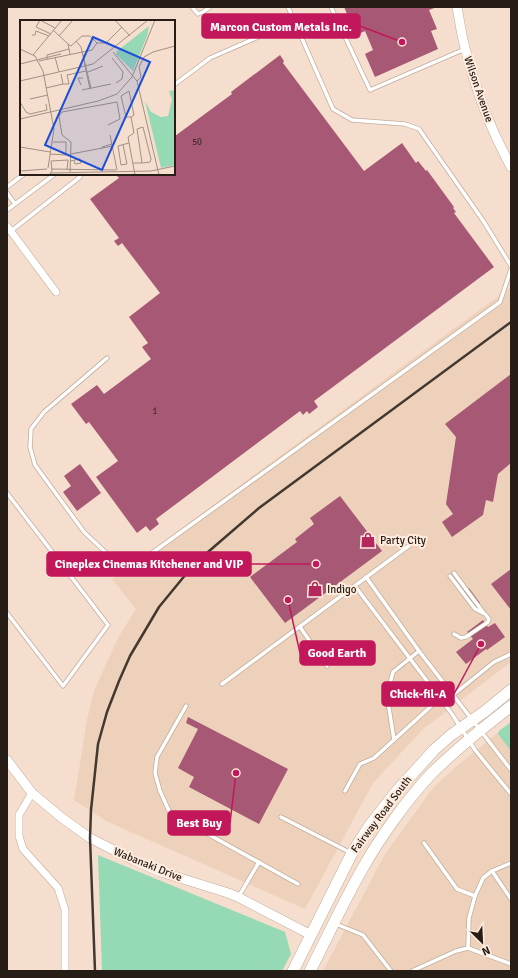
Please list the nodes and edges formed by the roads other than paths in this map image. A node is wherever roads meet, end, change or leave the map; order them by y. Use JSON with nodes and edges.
{"nodes":[{"id":1,"x":192,"y":7,"type":"edge"},
{"id":2,"x":210,"y":7,"type":"edge"},
{"id":3,"x":288,"y":7,"type":"edge"},
{"id":4,"x":331,"y":7,"type":"edge"},
{"id":5,"x":457,"y":7,"type":"edge"},
{"id":6,"x":293,"y":18,"type":"junction"},
{"id":7,"x":465,"y":49,"type":"junction"},
{"id":8,"x":175,"y":84,"type":"edge"},
{"id":9,"x":511,"y":167,"type":"edge"},
{"id":10,"x":23,"y":175,"type":"edge"},
{"id":11,"x":54,"y":175,"type":"edge"},
{"id":12,"x":79,"y":175,"type":"edge"},
{"id":13,"x":7,"y":187,"type":"edge"},
{"id":14,"x":7,"y":193,"type":"edge"},
{"id":15,"x":15,"y":204,"type":"junction"},
{"id":16,"x":7,"y":210,"type":"edge"},
{"id":17,"x":9,"y":228,"type":"edge"},
{"id":18,"x":511,"y":266,"type":"edge"},
{"id":19,"x":511,"y":269,"type":"edge"},
{"id":20,"x":56,"y":292,"type":"dead end"},
{"id":21,"x":107,"y":358,"type":"dead end"},
{"id":22,"x":7,"y":493,"type":"edge"},
{"id":23,"x":418,"y":539,"type":"dead end"},
{"id":24,"x":454,"y":573,"type":"dead end"},
{"id":25,"x":450,"y":576,"type":"dead end"},
{"id":26,"x":366,"y":578,"type":"junction"},
{"id":27,"x":355,"y":586,"type":"junction"},
{"id":28,"x":7,"y":613,"type":"edge"},
{"id":29,"x":485,"y":614,"type":"junction"},
{"id":30,"x":300,"y":627,"type":"junction"},
{"id":31,"x":454,"y":634,"type":"dead end"},
{"id":32,"x":419,"y":651,"type":"junction"},
{"id":33,"x":511,"y":654,"type":"edge"},
{"id":34,"x":409,"y":658,"type":"junction"},
{"id":35,"x":327,"y":666,"type":"dead end"},
{"id":36,"x":222,"y":684,"type":"dead end"},
{"id":37,"x":511,"y":690,"type":"edge"},
{"id":38,"x":453,"y":695,"type":"junction"},
{"id":39,"x":440,"y":699,"type":"junction"},
{"id":40,"x":186,"y":706,"type":"dead end"},
{"id":41,"x":511,"y":706,"type":"edge"},
{"id":42,"x":473,"y":720,"type":"junction"},
{"id":43,"x":460,"y":728,"type":"junction"},
{"id":44,"x":481,"y":731,"type":"junction"},
{"id":45,"x":394,"y":740,"type":"junction"},
{"id":46,"x":468,"y":740,"type":"junction"},
{"id":47,"x":7,"y":760,"type":"edge"},
{"id":48,"x":511,"y":770,"type":"edge"},
{"id":49,"x":345,"y":791,"type":"dead end"},
{"id":50,"x":32,"y":793,"type":"junction"},
{"id":51,"x":511,"y":794,"type":"edge"},
{"id":52,"x":281,"y":817,"type":"dead end"},
{"id":53,"x":424,"y":843,"type":"dead end"},
{"id":54,"x":352,"y":853,"type":"junction"},
{"id":55,"x":259,"y":862,"type":"junction"},
{"id":56,"x":511,"y":863,"type":"edge"},
{"id":57,"x":492,"y":872,"type":"junction"},
{"id":58,"x":298,"y":884,"type":"dead end"},
{"id":59,"x":475,"y":896,"type":"junction"},
{"id":60,"x":238,"y":897,"type":"junction"},
{"id":61,"x":511,"y":899,"type":"edge"},
{"id":62,"x":334,"y":923,"type":"junction"},
{"id":63,"x":311,"y":935,"type":"junction"},
{"id":64,"x":468,"y":948,"type":"junction"},
{"id":65,"x":511,"y":964,"type":"edge"},
{"id":66,"x":65,"y":971,"type":"edge"},
{"id":67,"x":293,"y":971,"type":"edge"},
{"id":68,"x":310,"y":971,"type":"edge"},
{"id":69,"x":391,"y":971,"type":"edge"},
{"id":70,"x":412,"y":971,"type":"edge"}],
"edges":[{"from":1,"to":2,"type":"lane"},
{"from":3,"to":6,"type":"lane"},
{"from":4,"to":7,"type":"lane"},
{"from":5,"to":7,"type":"street","name":"Wilson Avenue"},
{"from":6,"to":8,"type":"lane"},
{"from":6,"to":18,"type":"lane"},
{"from":7,"to":9,"type":"street","name":"Wilson Avenue"},
{"from":10,"to":13,"type":"lane"},
{"from":11,"to":15,"type":"lane"},
{"from":12,"to":17,"type":"lane"},
{"from":14,"to":15,"type":"lane"},
{"from":15,"to":16,"type":"lane"},
{"from":17,"to":20,"type":"street"},
{"from":19,"to":21,"type":"lane"},
{"from":22,"to":28,"type":"lane"},
{"from":23,"to":26,"type":"lane"},
{"from":24,"to":29,"type":"lane"},
{"from":25,"to":29,"type":"lane"},
{"from":26,"to":27,"type":"lane"},
{"from":26,"to":32,"type":"lane"},
{"from":27,"to":30,"type":"lane"},
{"from":27,"to":34,"type":"lane"},
{"from":29,"to":31,"type":"lane"},
{"from":30,"to":35,"type":"lane"},
{"from":30,"to":36,"type":"lane"},
{"from":32,"to":34,"type":"lane"},
{"from":32,"to":38,"type":"lane"},
{"from":33,"to":38,"type":"lane"},
{"from":34,"to":39,"type":"lane"},
{"from":34,"to":45,"type":"lane"},
{"from":37,"to":42,"type":"main road","name":"Fairway Road South"},
{"from":38,"to":42,"type":"lane"},
{"from":39,"to":43,"type":"lane"},
{"from":39,"to":45,"type":"lane"},
{"from":40,"to":55,"type":"lane"},
{"from":41,"to":44,"type":"main road","name":"Fairway Road South"},
{"from":42,"to":43,"type":"main road","name":"Fairway Road South"},
{"from":42,"to":44,"type":"lane"},
{"from":43,"to":46,"type":"lane"},
{"from":43,"to":54,"type":"main road","name":"Fairway Road South"},
{"from":44,"to":46,"type":"main road","name":"Fairway Road South"},
{"from":44,"to":48,"type":"lane"},
{"from":45,"to":49,"type":"lane"},
{"from":46,"to":51,"type":"lane"},
{"from":46,"to":62,"type":"main road","name":"Fairway Road South"},
{"from":47,"to":50,"type":"street","name":"Wabanaki Drive"},
{"from":50,"to":60,"type":"street","name":"Wabanaki Drive"},
{"from":50,"to":66,"type":"street"},
{"from":52,"to":54,"type":"lane"},
{"from":53,"to":59,"type":"lane"},
{"from":54,"to":63,"type":"main road","name":"Fairway Road South"},
{"from":55,"to":58,"type":"lane"},
{"from":55,"to":60,"type":"lane"},
{"from":56,"to":57,"type":"lane"},
{"from":57,"to":59,"type":"lane"},
{"from":57,"to":61,"type":"lane"},
{"from":59,"to":64,"type":"lane"},
{"from":60,"to":63,"type":"street","name":"Wabanaki Drive"},
{"from":62,"to":68,"type":"main road","name":"Fairway Road South"},
{"from":62,"to":69,"type":"lane"},
{"from":63,"to":67,"type":"main road","name":"Fairway Road South"},
{"from":64,"to":65,"type":"lane"},
{"from":64,"to":70,"type":"lane"}]}
